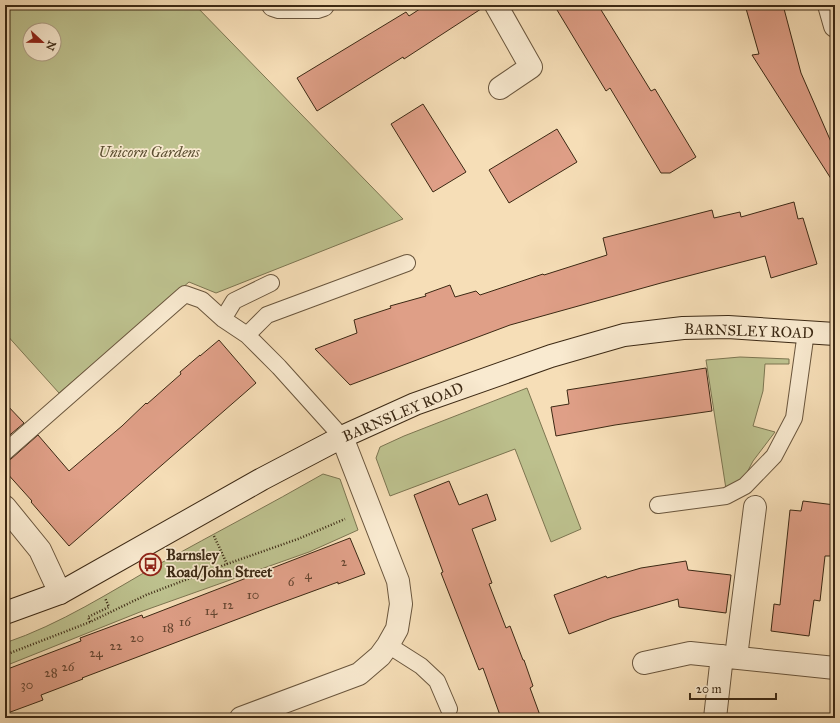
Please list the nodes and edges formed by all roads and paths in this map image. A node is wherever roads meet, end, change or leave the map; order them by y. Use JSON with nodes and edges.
{"nodes":[{"id":1,"x":273,"y":5,"type":"edge"},
{"id":2,"x":322,"y":5,"type":"edge"},
{"id":3,"x":496,"y":5,"type":"edge"},
{"id":4,"x":829,"y":5,"type":"edge"},
{"id":5,"x":835,"y":26,"type":"edge"},
{"id":6,"x":500,"y":88,"type":"dead end"},
{"id":7,"x":407,"y":263,"type":"dead end"},
{"id":8,"x":271,"y":283,"type":"dead end"},
{"id":9,"x":223,"y":319,"type":"junction"},
{"id":10,"x":806,"y":332,"type":"junction"},
{"id":11,"x":835,"y":334,"type":"edge"},
{"id":12,"x":247,"y":335,"type":"junction"},
{"id":13,"x":342,"y":437,"type":"junction"},
{"id":14,"x":5,"y":452,"type":"edge"},
{"id":15,"x":658,"y":505,"type":"dead end"},
{"id":16,"x":5,"y":507,"type":"edge"},
{"id":17,"x":755,"y":507,"type":"dead end"},
{"id":18,"x":370,"y":509,"type":"junction"},
{"id":19,"x":213,"y":535,"type":"dead end"},
{"id":20,"x":227,"y":564,"type":"junction"},
{"id":21,"x":60,"y":593,"type":"junction"},
{"id":22,"x":104,"y":596,"type":"dead end"},
{"id":23,"x":5,"y":613,"type":"edge"},
{"id":24,"x":90,"y":622,"type":"junction"},
{"id":25,"x":388,"y":645,"type":"junction"},
{"id":26,"x":5,"y":655,"type":"edge"},
{"id":27,"x":729,"y":657,"type":"junction"},
{"id":28,"x":644,"y":663,"type":"dead end"},
{"id":29,"x":835,"y":668,"type":"edge"},
{"id":30,"x":449,"y":709,"type":"dead end"},
{"id":31,"x":241,"y":718,"type":"edge"},
{"id":32,"x":716,"y":718,"type":"edge"}],
"edges":[{"from":1,"to":2,"type":"street"},
{"from":3,"to":6,"type":"street"},
{"from":4,"to":5,"type":"street"},
{"from":7,"to":12,"type":"lane"},
{"from":8,"to":9,"type":"lane"},
{"from":9,"to":12,"type":"lane"},
{"from":9,"to":14,"type":"lane"},
{"from":10,"to":11,"type":"street","name":"BARNSLEY ROAD"},
{"from":10,"to":13,"type":"street","name":"BARNSLEY ROAD"},
{"from":10,"to":15,"type":"lane"},
{"from":12,"to":13,"type":"lane"},
{"from":13,"to":18,"type":"street"},
{"from":13,"to":21,"type":"street","name":"BARNSLEY ROAD"},
{"from":16,"to":21,"type":"street"},
{"from":17,"to":27,"type":"street"},
{"from":18,"to":20,"type":"path"},
{"from":18,"to":25,"type":"street"},
{"from":19,"to":20,"type":"path"},
{"from":20,"to":24,"type":"path"},
{"from":21,"to":23,"type":"street","name":"BARNSLEY ROAD"},
{"from":22,"to":24,"type":"path"},
{"from":24,"to":26,"type":"path"},
{"from":25,"to":30,"type":"lane"},
{"from":25,"to":31,"type":"street"},
{"from":27,"to":28,"type":"street"},
{"from":27,"to":29,"type":"street"},
{"from":27,"to":32,"type":"street"}]}
